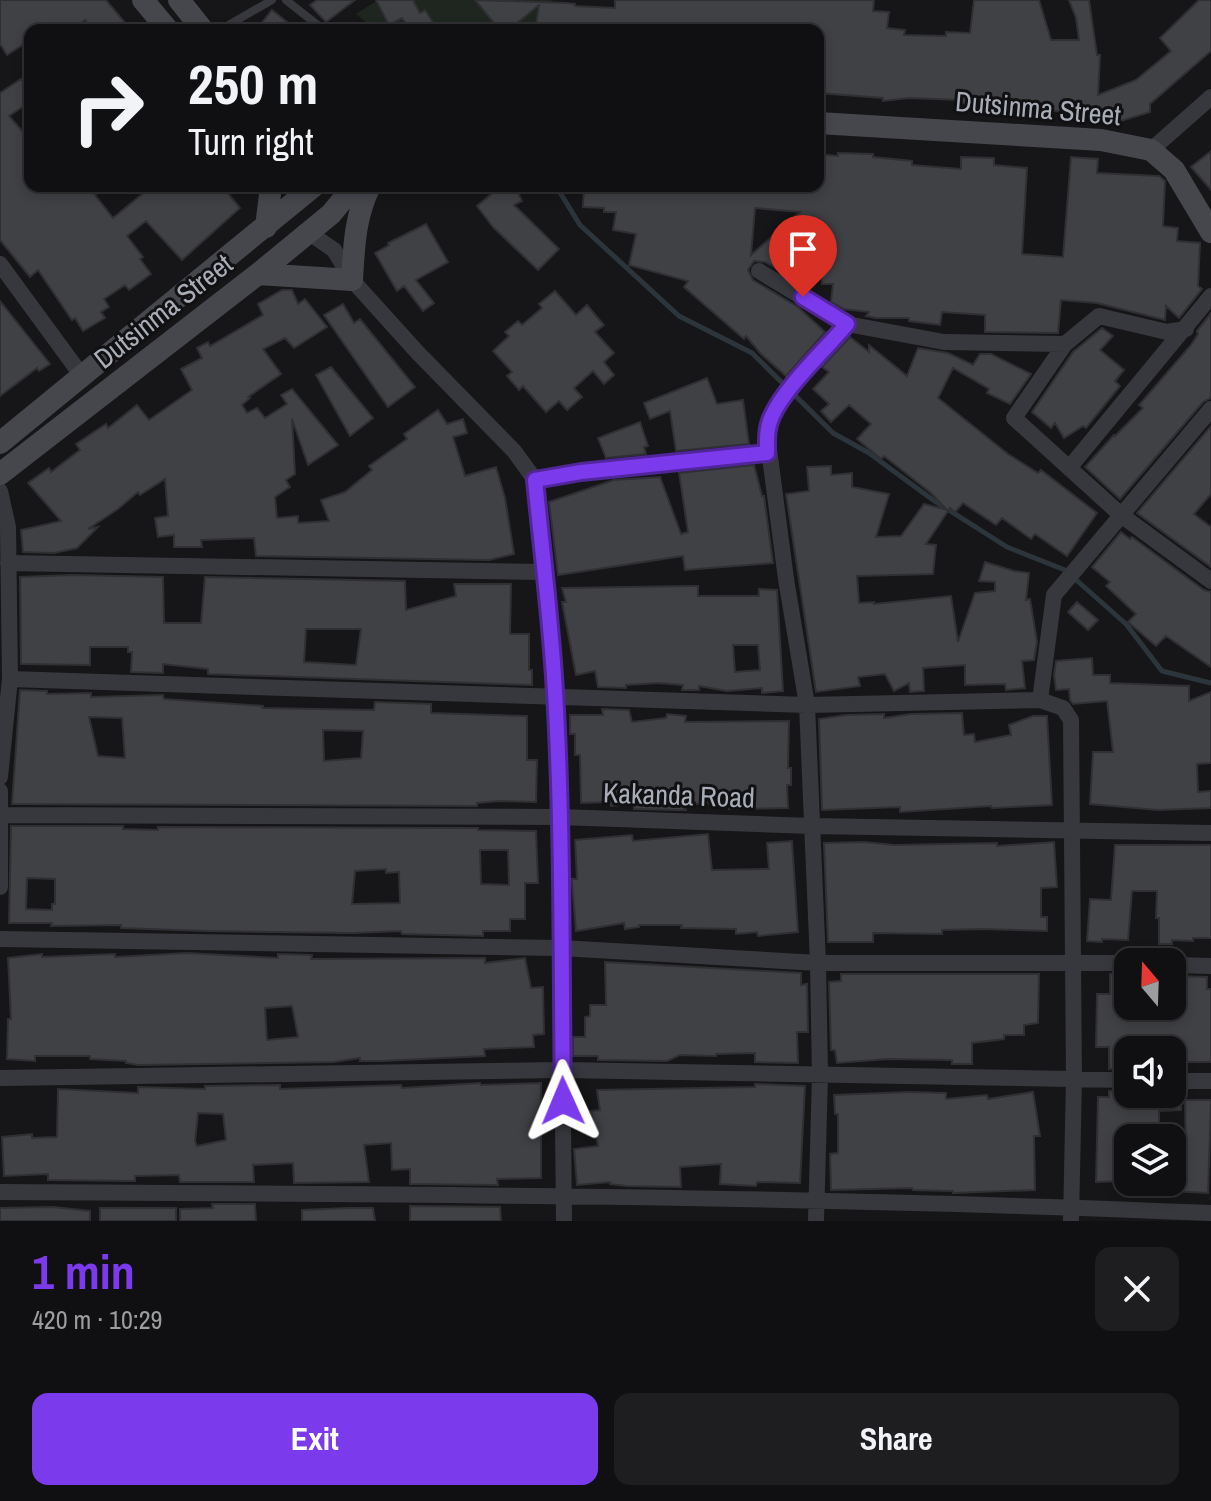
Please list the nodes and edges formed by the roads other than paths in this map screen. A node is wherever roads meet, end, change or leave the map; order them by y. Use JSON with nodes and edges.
{"nodes":[{"id":1,"x":143,"y":0,"type":"edge"},
{"id":2,"x":179,"y":0,"type":"edge"},
{"id":3,"x":272,"y":0,"type":"edge"},
{"id":4,"x":286,"y":0,"type":"edge"},
{"id":5,"x":163,"y":24,"type":"edge"},
{"id":6,"x":198,"y":24,"type":"edge"},
{"id":7,"x":230,"y":24,"type":"edge"},
{"id":8,"x":316,"y":24,"type":"edge"},
{"id":9,"x":1211,"y":97,"type":"edge"},
{"id":10,"x":824,"y":123,"type":"edge"},
{"id":11,"x":1151,"y":150,"type":"junction"},
{"id":12,"x":270,"y":192,"type":"edge"},
{"id":13,"x":320,"y":192,"type":"edge"},
{"id":14,"x":349,"y":192,"type":"edge"},
{"id":15,"x":367,"y":192,"type":"edge"},
{"id":16,"x":292,"y":194,"type":"edge"},
{"id":17,"x":331,"y":214,"type":"junction"},
{"id":18,"x":266,"y":227,"type":"junction"},
{"id":19,"x":308,"y":232,"type":"junction"},
{"id":20,"x":1211,"y":232,"type":"edge"},
{"id":21,"x":334,"y":250,"type":"junction"},
{"id":22,"x":0,"y":264,"type":"edge"},
{"id":23,"x":759,"y":271,"type":"dead end"},
{"id":24,"x":258,"y":274,"type":"junction"},
{"id":25,"x":352,"y":280,"type":"junction"},
{"id":26,"x":1211,"y":296,"type":"edge"},
{"id":27,"x":847,"y":324,"type":"junction"},
{"id":28,"x":1186,"y":329,"type":"junction"},
{"id":29,"x":1065,"y":344,"type":"junction"},
{"id":30,"x":82,"y":376,"type":"junction"},
{"id":31,"x":1211,"y":409,"type":"edge"},
{"id":32,"x":0,"y":443,"type":"edge"},
{"id":33,"x":767,"y":453,"type":"junction"},
{"id":34,"x":1069,"y":468,"type":"junction"},
{"id":35,"x":0,"y":474,"type":"edge"},
{"id":36,"x":535,"y":480,"type":"junction"},
{"id":37,"x":0,"y":491,"type":"edge"},
{"id":38,"x":1121,"y":515,"type":"junction"},
{"id":39,"x":8,"y":563,"type":"junction"},
{"id":40,"x":545,"y":572,"type":"junction"},
{"id":41,"x":1211,"y":581,"type":"edge"},
{"id":42,"x":10,"y":679,"type":"junction"},
{"id":43,"x":555,"y":696,"type":"junction"},
{"id":44,"x":1040,"y":700,"type":"junction"},
{"id":45,"x":807,"y":705,"type":"junction"},
{"id":46,"x":0,"y":777,"type":"edge"},
{"id":47,"x":0,"y":791,"type":"edge"},
{"id":48,"x":2,"y":815,"type":"edge"},
{"id":49,"x":560,"y":817,"type":"junction"},
{"id":50,"x":811,"y":826,"type":"junction"},
{"id":51,"x":1072,"y":831,"type":"junction"},
{"id":52,"x":1211,"y":833,"type":"edge"},
{"id":53,"x":0,"y":887,"type":"edge"},
{"id":54,"x":0,"y":939,"type":"edge"},
{"id":55,"x":561,"y":948,"type":"junction"},
{"id":56,"x":1071,"y":961,"type":"junction"},
{"id":57,"x":818,"y":963,"type":"junction"},
{"id":58,"x":1114,"y":963,"type":"edge"},
{"id":59,"x":1186,"y":965,"type":"edge"},
{"id":60,"x":1211,"y":966,"type":"edge"},
{"id":61,"x":562,"y":1070,"type":"junction"},
{"id":62,"x":820,"y":1075,"type":"junction"},
{"id":63,"x":0,"y":1078,"type":"edge"},
{"id":64,"x":1074,"y":1079,"type":"junction"},
{"id":65,"x":1114,"y":1080,"type":"edge"},
{"id":66,"x":1186,"y":1081,"type":"edge"},
{"id":67,"x":1211,"y":1081,"type":"edge"},
{"id":68,"x":0,"y":1192,"type":"edge"},
{"id":69,"x":564,"y":1195,"type":"junction"},
{"id":70,"x":815,"y":1202,"type":"junction"},
{"id":71,"x":1211,"y":1213,"type":"edge"},
{"id":72,"x":1072,"y":1214,"type":"edge"},
{"id":73,"x":564,"y":1221,"type":"edge"},
{"id":74,"x":816,"y":1221,"type":"edge"}],
"edges":[{"from":1,"to":5,"type":"street"},
{"from":2,"to":6,"type":"street"},
{"from":3,"to":7,"type":"lane"},
{"from":4,"to":8,"type":"lane"},
{"from":9,"to":11,"type":"street"},
{"from":10,"to":11,"type":"street","name":"Dutsinma Street"},
{"from":11,"to":20,"type":"street","name":"Dutsinma Street"},
{"from":12,"to":18,"type":"street"},
{"from":13,"to":17,"type":"street"},
{"from":14,"to":17,"type":"street","name":"Dutsinma Street"},
{"from":15,"to":25,"type":"street"},
{"from":16,"to":18,"type":"street","name":"Dutsinma Street"},
{"from":16,"to":19,"type":"street"},
{"from":17,"to":19,"type":"street","name":"Dutsinma Street"},
{"from":17,"to":21,"type":"street"},
{"from":18,"to":30,"type":"street","name":"Dutsinma Street"},
{"from":19,"to":21,"type":"street"},
{"from":19,"to":24,"type":"street","name":"Dutsinma Street"},
{"from":21,"to":25,"type":"street"},
{"from":22,"to":30,"type":"street"},
{"from":23,"to":27,"type":"street"},
{"from":24,"to":25,"type":"street"},
{"from":24,"to":35,"type":"street","name":"Dutsinma Street"},
{"from":25,"to":36,"type":"street"},
{"from":26,"to":28,"type":"street"},
{"from":27,"to":29,"type":"street"},
{"from":27,"to":33,"type":"street"},
{"from":28,"to":29,"type":"street"},
{"from":28,"to":34,"type":"street"},
{"from":29,"to":34,"type":"street"},
{"from":30,"to":32,"type":"street","name":"Dutsinma Street"},
{"from":31,"to":38,"type":"street"},
{"from":33,"to":36,"type":"street"},
{"from":33,"to":45,"type":"street"},
{"from":34,"to":38,"type":"street"},
{"from":36,"to":40,"type":"street"},
{"from":37,"to":39,"type":"street"},
{"from":38,"to":41,"type":"street"},
{"from":38,"to":44,"type":"street"},
{"from":39,"to":40,"type":"street"},
{"from":39,"to":42,"type":"street"},
{"from":40,"to":43,"type":"street"},
{"from":42,"to":43,"type":"street"},
{"from":42,"to":46,"type":"street"},
{"from":43,"to":45,"type":"street"},
{"from":43,"to":49,"type":"street"},
{"from":44,"to":45,"type":"street"},
{"from":44,"to":51,"type":"street"},
{"from":45,"to":50,"type":"street"},
{"from":47,"to":48,"type":"street"},
{"from":48,"to":49,"type":"street","name":"Kakanda Road"},
{"from":48,"to":53,"type":"street"},
{"from":49,"to":50,"type":"street","name":"Kakanda Road"},
{"from":49,"to":55,"type":"street"},
{"from":50,"to":51,"type":"street","name":"Kakanda Road"},
{"from":50,"to":57,"type":"street"},
{"from":51,"to":52,"type":"street","name":"Kakanda Road"},
{"from":51,"to":56,"type":"street"},
{"from":54,"to":55,"type":"street"},
{"from":55,"to":57,"type":"street"},
{"from":55,"to":61,"type":"street"},
{"from":56,"to":57,"type":"street"},
{"from":56,"to":58,"type":"street"},
{"from":56,"to":64,"type":"street"},
{"from":57,"to":62,"type":"street"},
{"from":59,"to":60,"type":"street"},
{"from":61,"to":62,"type":"street"},
{"from":61,"to":63,"type":"street"},
{"from":61,"to":69,"type":"street"},
{"from":62,"to":64,"type":"street"},
{"from":62,"to":70,"type":"street"},
{"from":64,"to":65,"type":"street"},
{"from":64,"to":72,"type":"street"},
{"from":66,"to":67,"type":"street"},
{"from":68,"to":69,"type":"street"},
{"from":69,"to":70,"type":"street"},
{"from":69,"to":73,"type":"street"},
{"from":70,"to":72,"type":"street"},
{"from":70,"to":74,"type":"street"},
{"from":71,"to":72,"type":"street"}]}
